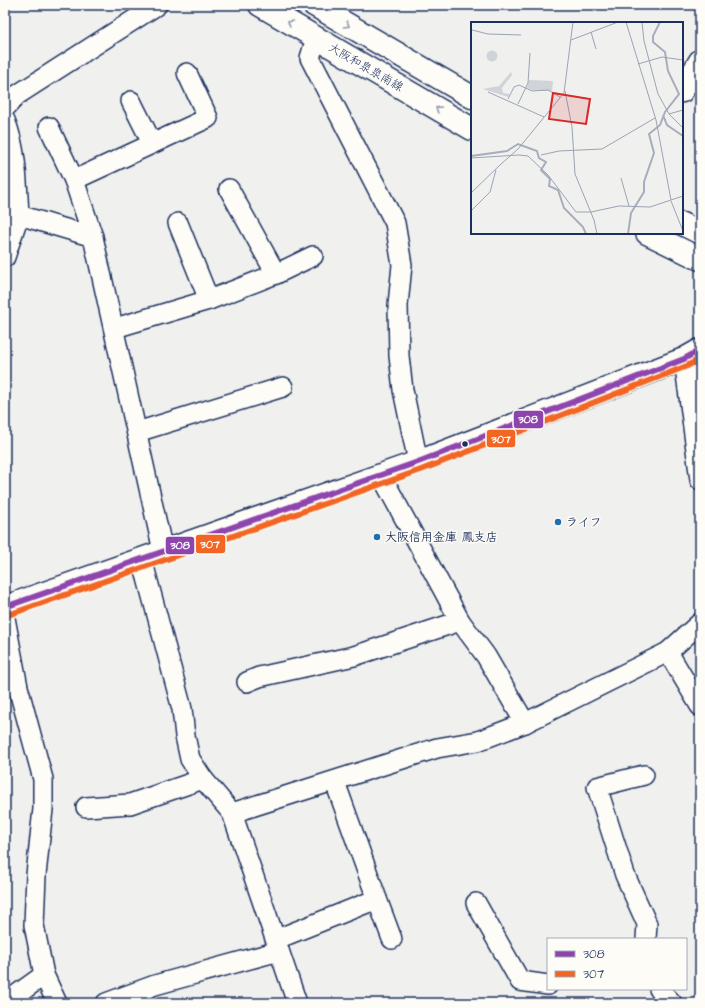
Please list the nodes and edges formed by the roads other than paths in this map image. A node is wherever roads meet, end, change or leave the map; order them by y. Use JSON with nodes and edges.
{"nodes":[{"id":1,"x":157,"y":5,"type":"edge"},
{"id":2,"x":260,"y":5,"type":"edge"},
{"id":3,"x":314,"y":5,"type":"edge"},
{"id":4,"x":316,"y":38,"type":"junction"},
{"id":5,"x":700,"y":61,"type":"edge"},
{"id":6,"x":187,"y":73,"type":"dead end"},
{"id":7,"x":683,"y":89,"type":"edge"},
{"id":8,"x":471,"y":96,"type":"edge"},
{"id":9,"x":131,"y":101,"type":"dead end"},
{"id":10,"x":5,"y":108,"type":"edge"},
{"id":11,"x":5,"y":120,"type":"edge"},
{"id":12,"x":49,"y":127,"type":"dead end"},
{"id":13,"x":471,"y":128,"type":"edge"},
{"id":14,"x":152,"y":143,"type":"junction"},
{"id":15,"x":10,"y":163,"type":"edge"},
{"id":16,"x":74,"y":180,"type":"junction"},
{"id":17,"x":228,"y":189,"type":"dead end"},
{"id":18,"x":19,"y":215,"type":"junction"},
{"id":19,"x":178,"y":223,"type":"dead end"},
{"id":20,"x":683,"y":224,"type":"edge"},
{"id":21,"x":700,"y":233,"type":"edge"},
{"id":22,"x":649,"y":234,"type":"edge"},
{"id":23,"x":93,"y":237,"type":"junction"},
{"id":24,"x":313,"y":256,"type":"dead end"},
{"id":25,"x":5,"y":257,"type":"edge"},
{"id":26,"x":700,"y":259,"type":"edge"},
{"id":27,"x":276,"y":274,"type":"junction"},
{"id":28,"x":209,"y":300,"type":"junction"},
{"id":29,"x":115,"y":328,"type":"junction"},
{"id":30,"x":692,"y":355,"type":"edge"},
{"id":31,"x":283,"y":386,"type":"dead end"},
{"id":32,"x":137,"y":432,"type":"junction"},
{"id":33,"x":418,"y":462,"type":"junction"},
{"id":34,"x":381,"y":474,"type":"junction"},
{"id":35,"x":700,"y":480,"type":"edge"},
{"id":36,"x":163,"y":551,"type":"junction"},
{"id":37,"x":142,"y":559,"type":"junction"},
{"id":38,"x":5,"y":607,"type":"edge"},
{"id":39,"x":5,"y":618,"type":"edge"},
{"id":40,"x":460,"y":621,"type":"junction"},
{"id":41,"x":700,"y":621,"type":"edge"},
{"id":42,"x":668,"y":652,"type":"junction"},
{"id":43,"x":247,"y":682,"type":"dead end"},
{"id":44,"x":700,"y":706,"type":"edge"},
{"id":45,"x":525,"y":723,"type":"junction"},
{"id":46,"x":644,"y":775,"type":"dead end"},
{"id":47,"x":203,"y":779,"type":"junction"},
{"id":48,"x":335,"y":782,"type":"junction"},
{"id":49,"x":86,"y":807,"type":"dead end"},
{"id":50,"x":232,"y":813,"type":"junction"},
{"id":51,"x":377,"y":899,"type":"junction"},
{"id":52,"x":476,"y":903,"type":"dead end"},
{"id":53,"x":644,"y":938,"type":"edge"},
{"id":54,"x":392,"y":939,"type":"dead end"},
{"id":55,"x":278,"y":945,"type":"junction"},
{"id":56,"x":44,"y":975,"type":"junction"},
{"id":57,"x":547,"y":985,"type":"edge"},
{"id":58,"x":660,"y":990,"type":"edge"},
{"id":59,"x":5,"y":1003,"type":"edge"},
{"id":60,"x":57,"y":1003,"type":"edge"},
{"id":61,"x":106,"y":1003,"type":"edge"},
{"id":62,"x":298,"y":1003,"type":"edge"},
{"id":63,"x":672,"y":1003,"type":"edge"}],
"edges":[{"from":1,"to":10,"type":"street"},
{"from":4,"to":2,"type":"main road","name":"大阪和泉泉南線","one_way":true},
{"from":3,"to":8,"type":"main road","one_way":true},
{"from":13,"to":4,"type":"main road","name":"大阪和泉泉南線","one_way":true},
{"from":4,"to":33,"type":"street"},
{"from":5,"to":7,"type":"main road"},
{"from":6,"to":14,"type":"street"},
{"from":9,"to":14,"type":"street"},
{"from":11,"to":15,"type":"street"},
{"from":12,"to":16,"type":"street"},
{"from":14,"to":16,"type":"street"},
{"from":15,"to":18,"type":"street"},
{"from":16,"to":23,"type":"street"},
{"from":17,"to":27,"type":"street"},
{"from":18,"to":23,"type":"street"},
{"from":18,"to":25,"type":"street"},
{"from":19,"to":28,"type":"street"},
{"from":20,"to":21,"type":"main road"},
{"from":22,"to":26,"type":"main road"},
{"from":23,"to":29,"type":"street"},
{"from":24,"to":27,"type":"street"},
{"from":27,"to":28,"type":"street"},
{"from":28,"to":29,"type":"street"},
{"from":29,"to":32,"type":"street"},
{"from":30,"to":33,"type":"main road"},
{"from":30,"to":35,"type":"street"},
{"from":31,"to":32,"type":"street"},
{"from":32,"to":36,"type":"street"},
{"from":33,"to":34,"type":"main road"},
{"from":34,"to":36,"type":"main road"},
{"from":34,"to":40,"type":"street"},
{"from":36,"to":37,"type":"main road"},
{"from":37,"to":38,"type":"main road"},
{"from":37,"to":47,"type":"street"},
{"from":39,"to":56,"type":"street"},
{"from":40,"to":43,"type":"street"},
{"from":40,"to":45,"type":"street"},
{"from":41,"to":42,"type":"street"},
{"from":42,"to":44,"type":"street"},
{"from":42,"to":45,"type":"street"},
{"from":45,"to":48,"type":"street"},
{"from":46,"to":53,"type":"street"},
{"from":47,"to":49,"type":"street"},
{"from":47,"to":50,"type":"street"},
{"from":48,"to":50,"type":"street"},
{"from":48,"to":51,"type":"street"},
{"from":50,"to":55,"type":"street"},
{"from":51,"to":54,"type":"street"},
{"from":51,"to":55,"type":"street"},
{"from":52,"to":57,"type":"street"},
{"from":55,"to":61,"type":"street"},
{"from":55,"to":62,"type":"street"},
{"from":56,"to":59,"type":"street"},
{"from":56,"to":60,"type":"street"},
{"from":58,"to":63,"type":"street"}]}
